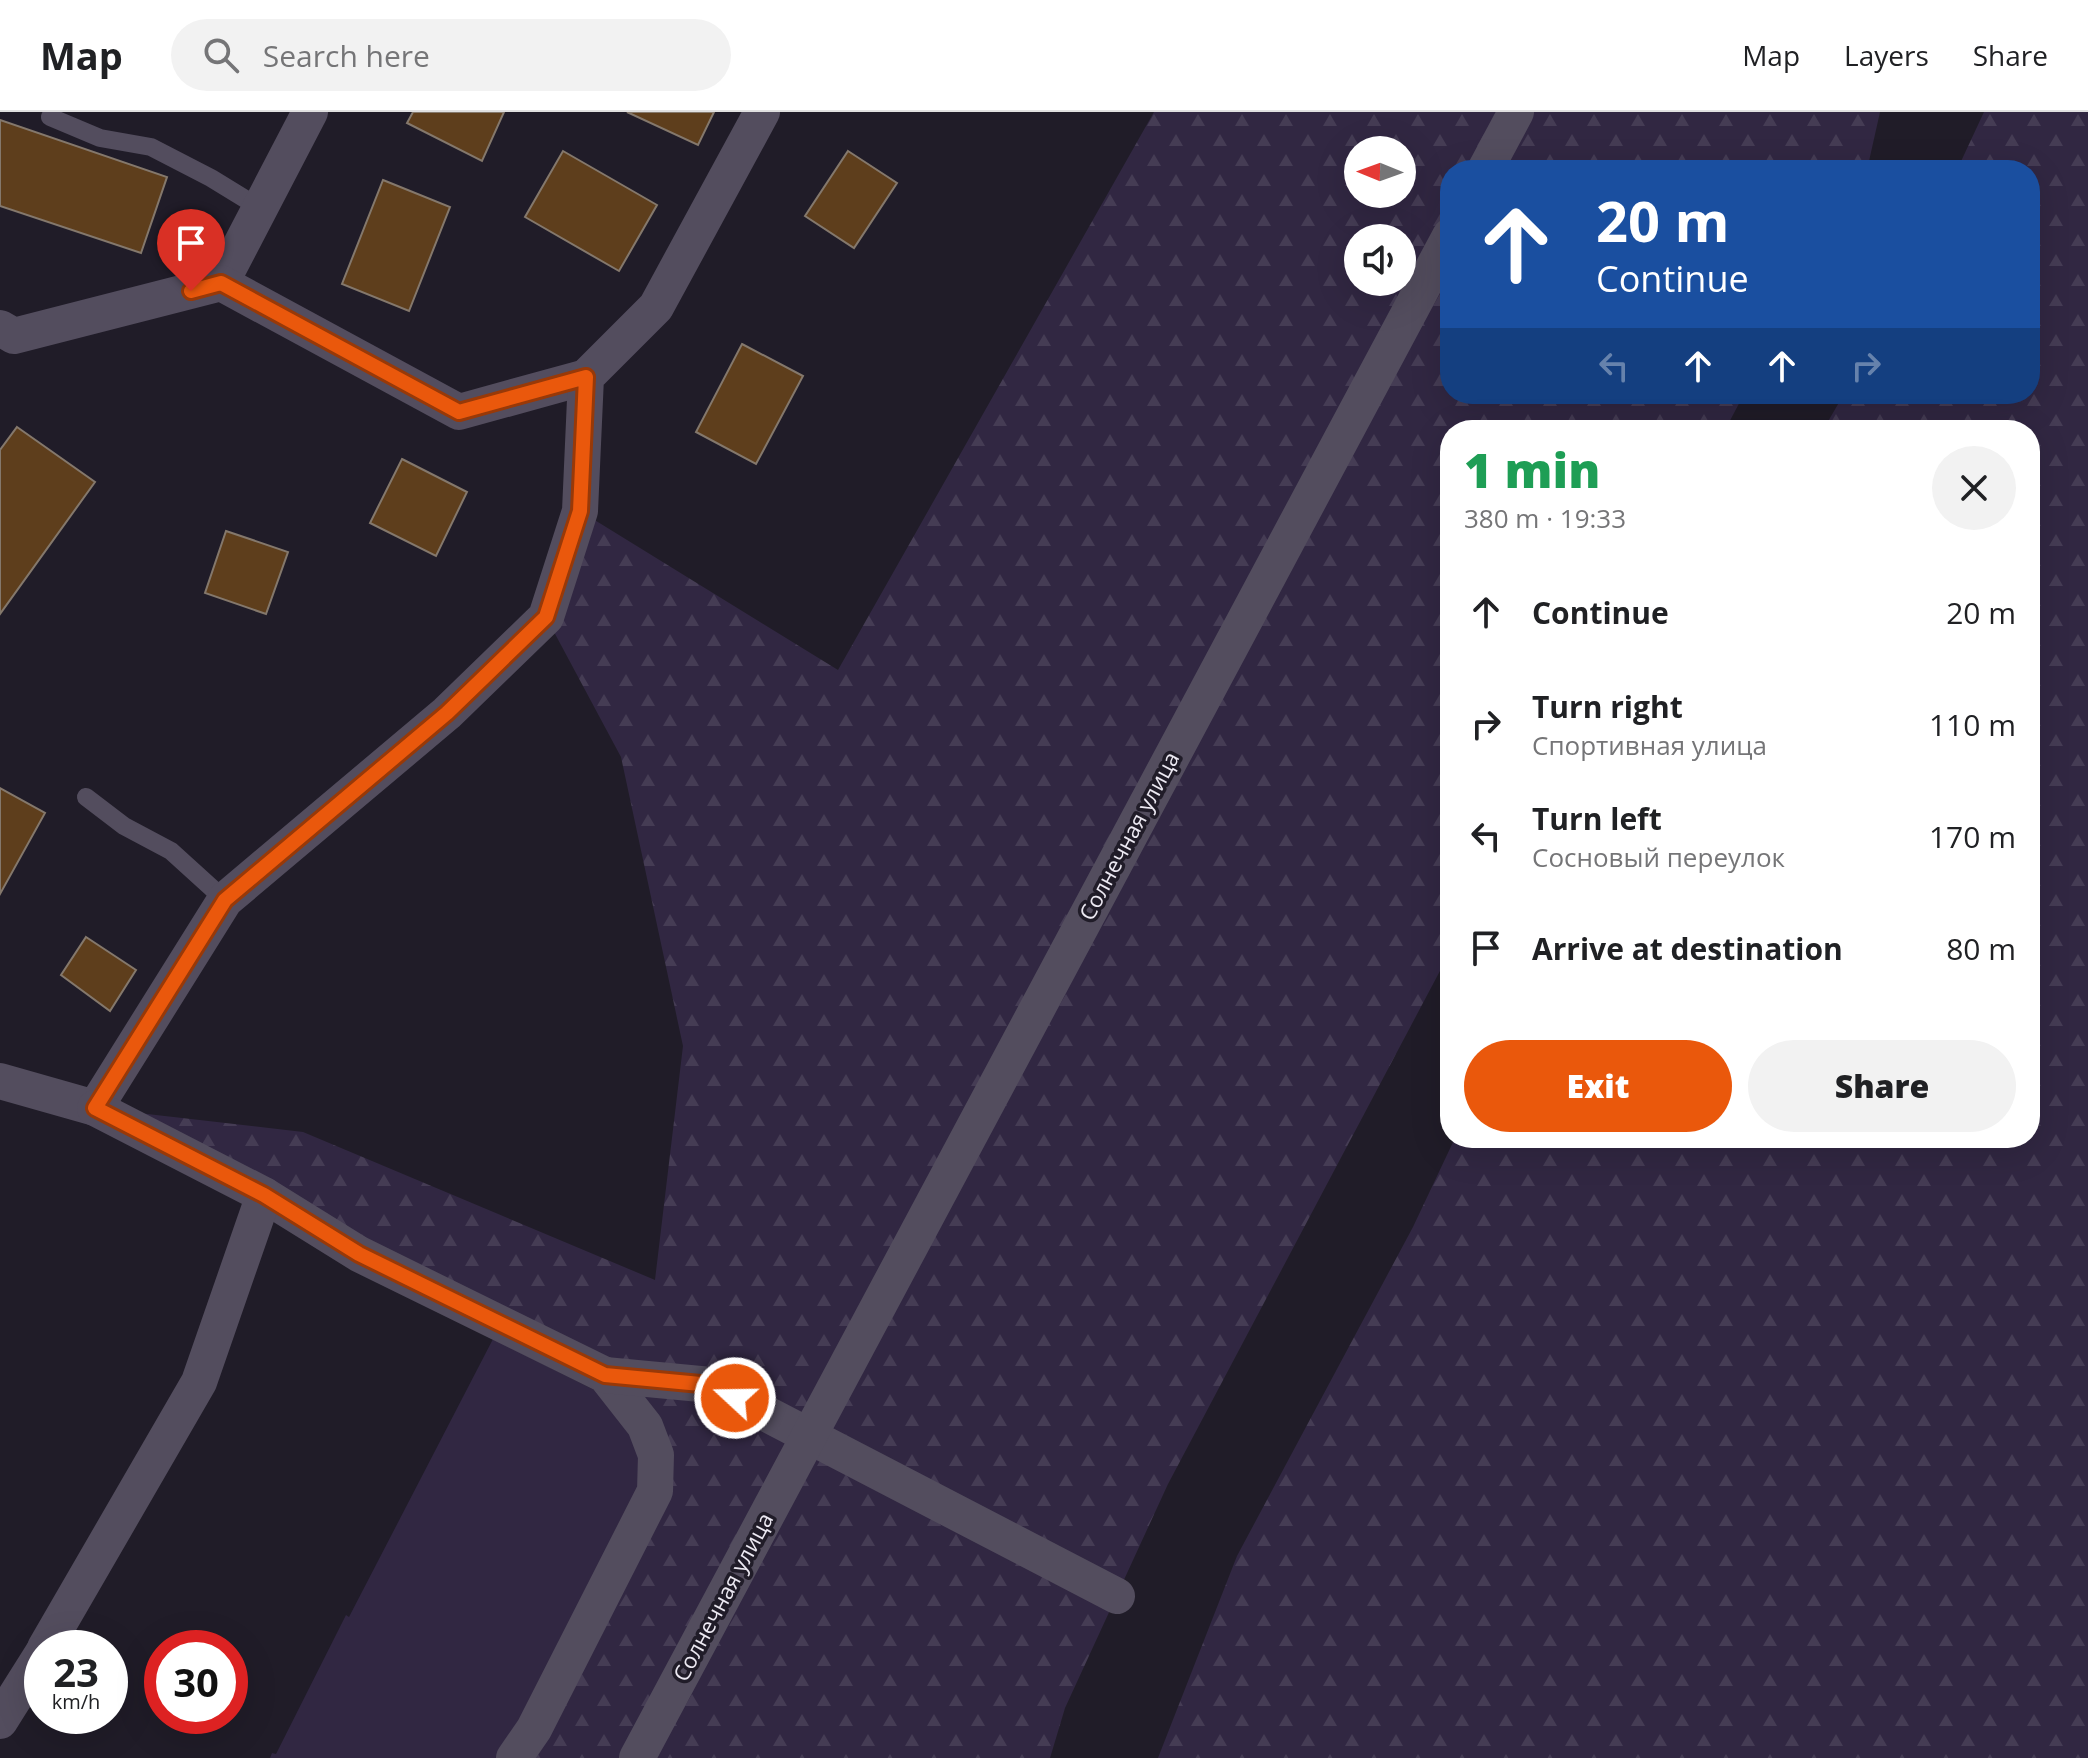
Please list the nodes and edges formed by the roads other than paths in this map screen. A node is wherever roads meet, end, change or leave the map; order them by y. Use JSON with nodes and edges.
{"nodes":[{"id":1,"x":310,"y":112,"type":"edge"},
{"id":2,"x":762,"y":112,"type":"edge"},
{"id":3,"x":1516,"y":112,"type":"edge"},
{"id":4,"x":50,"y":117,"type":"dead end"},
{"id":5,"x":1490,"y":160,"type":"edge"},
{"id":6,"x":260,"y":208,"type":"junction"},
{"id":7,"x":1440,"y":255,"type":"edge"},
{"id":8,"x":221,"y":283,"type":"junction"},
{"id":9,"x":0,"y":328,"type":"edge"},
{"id":10,"x":586,"y":377,"type":"junction"},
{"id":11,"x":86,"y":797,"type":"dead end"},
{"id":12,"x":225,"y":900,"type":"junction"},
{"id":13,"x":0,"y":1081,"type":"edge"},
{"id":14,"x":95,"y":1108,"type":"junction"},
{"id":15,"x":264,"y":1195,"type":"junction"},
{"id":16,"x":605,"y":1375,"type":"junction"},
{"id":17,"x":809,"y":1436,"type":"junction"},
{"id":18,"x":1117,"y":1596,"type":"dead end"},
{"id":19,"x":55,"y":1630,"type":"edge"},
{"id":20,"x":24,"y":1683,"type":"edge"},
{"id":21,"x":0,"y":1721,"type":"edge"},
{"id":22,"x":514,"y":1758,"type":"edge"},
{"id":23,"x":637,"y":1758,"type":"edge"}],
"edges":[{"from":1,"to":6,"type":"street"},
{"from":2,"to":10,"type":"street"},
{"from":3,"to":5,"type":"street"},
{"from":4,"to":6,"type":"lane"},
{"from":6,"to":8,"type":"street"},
{"from":7,"to":17,"type":"street","name":"Солнечная улица"},
{"from":8,"to":9,"type":"street"},
{"from":8,"to":10,"type":"street"},
{"from":10,"to":12,"type":"street"},
{"from":11,"to":12,"type":"lane"},
{"from":12,"to":14,"type":"street"},
{"from":13,"to":14,"type":"street"},
{"from":14,"to":15,"type":"street"},
{"from":15,"to":16,"type":"street"},
{"from":15,"to":19,"type":"street"},
{"from":16,"to":17,"type":"street"},
{"from":16,"to":22,"type":"street"},
{"from":17,"to":18,"type":"street"},
{"from":17,"to":23,"type":"street","name":"Солнечная улица"},
{"from":20,"to":21,"type":"street"}]}
